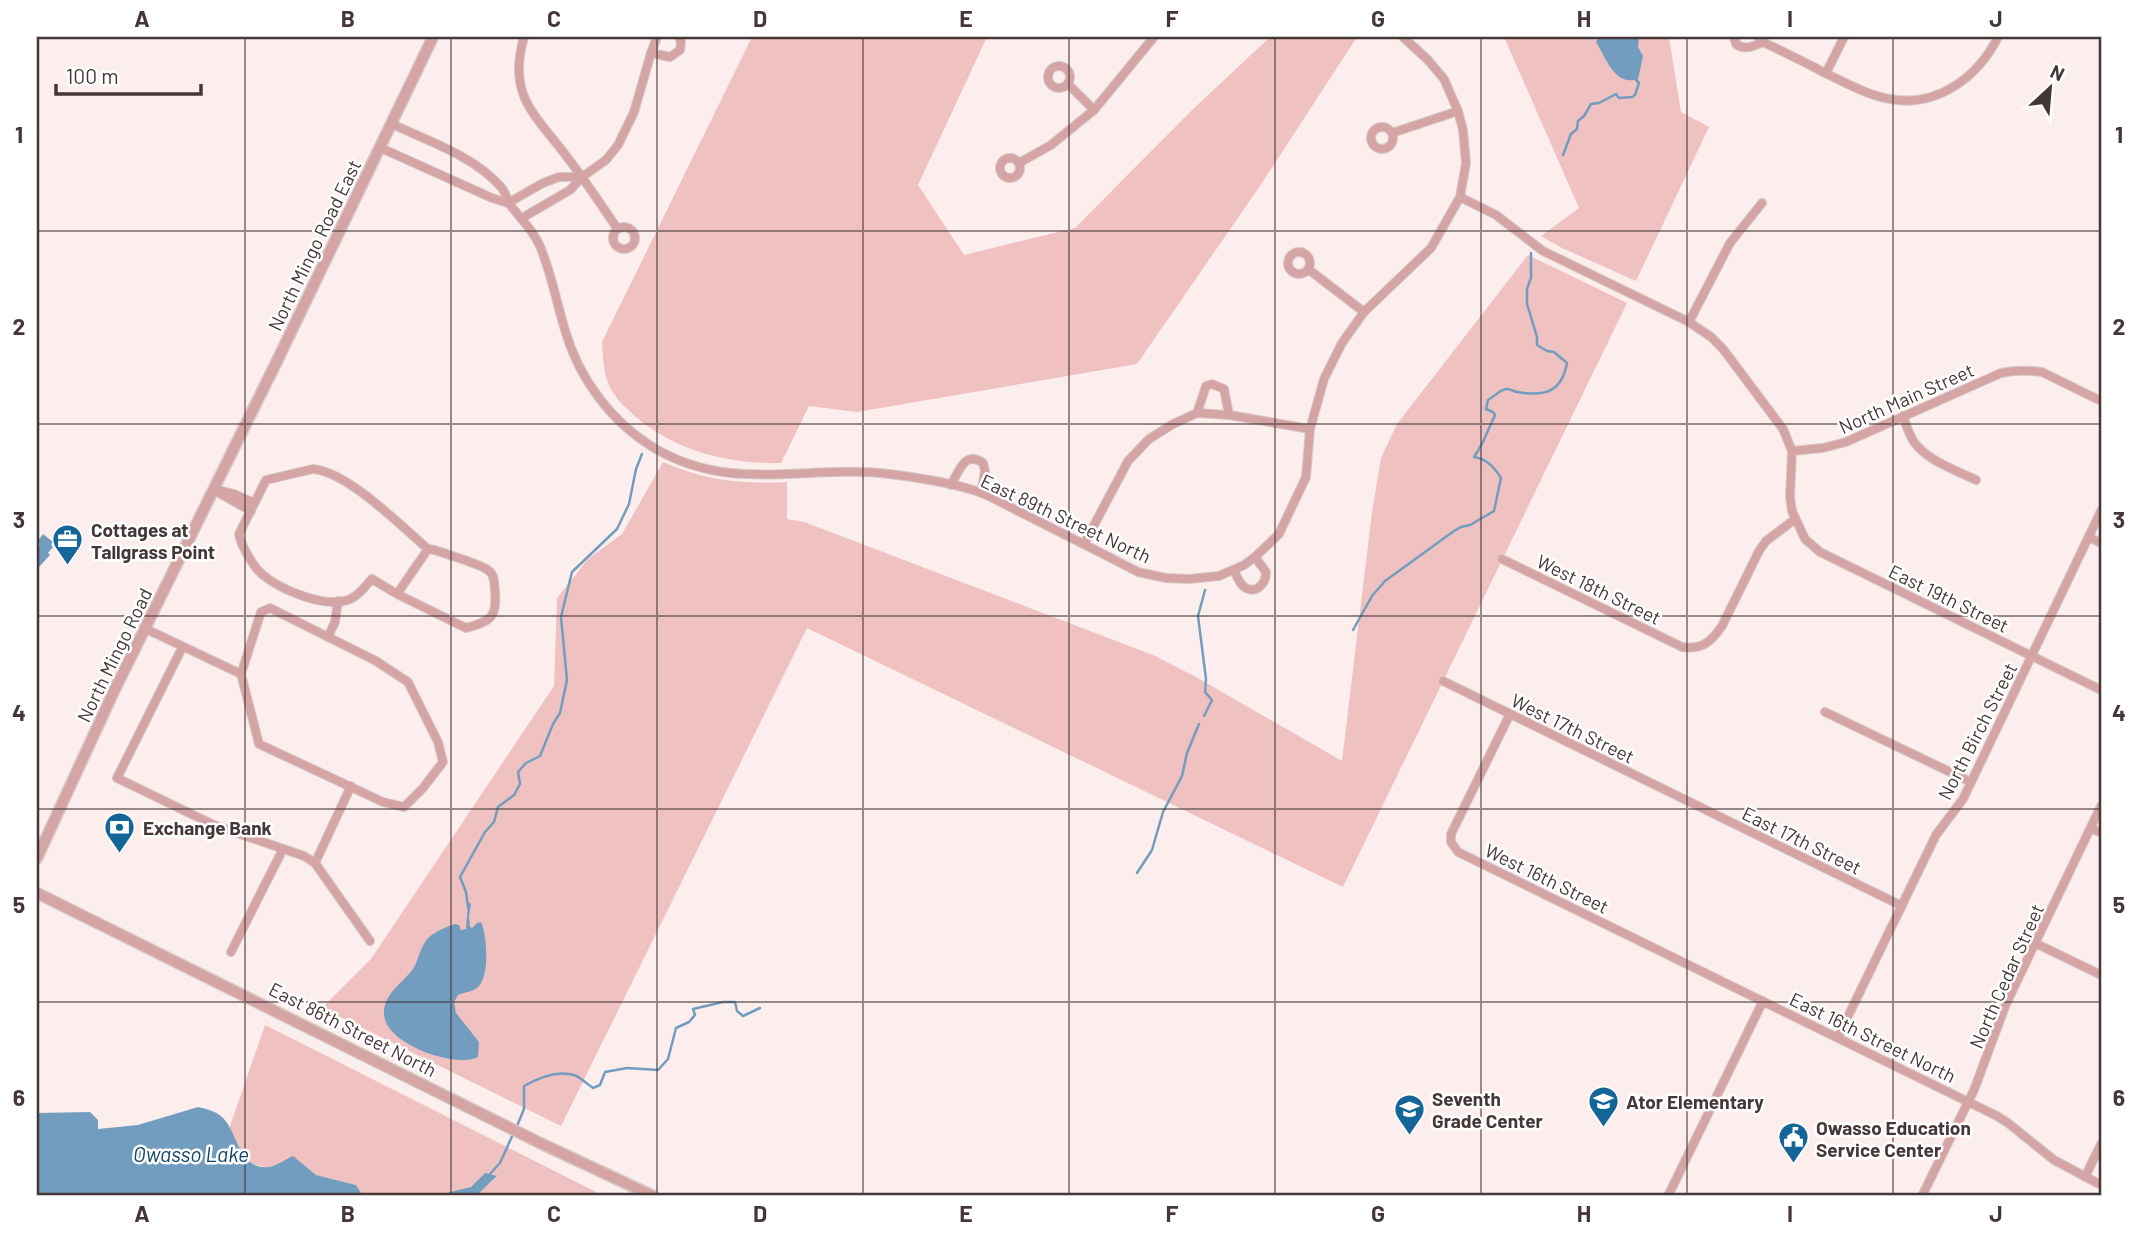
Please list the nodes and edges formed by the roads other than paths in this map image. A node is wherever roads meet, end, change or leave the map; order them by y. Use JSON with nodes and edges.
{"nodes":[{"id":1,"x":433,"y":37,"type":"edge"},
{"id":2,"x":524,"y":37,"type":"edge"},
{"id":3,"x":657,"y":37,"type":"edge"},
{"id":4,"x":679,"y":37,"type":"edge"},
{"id":5,"x":1154,"y":37,"type":"edge"},
{"id":6,"x":1404,"y":37,"type":"edge"},
{"id":7,"x":1734,"y":37,"type":"edge"},
{"id":8,"x":1844,"y":37,"type":"edge"},
{"id":9,"x":1998,"y":37,"type":"edge"},
{"id":10,"x":1760,"y":39,"type":"edge"},
{"id":11,"x":651,"y":53,"type":"junction"},
{"id":12,"x":1826,"y":73,"type":"junction"},
{"id":13,"x":1068,"y":84,"type":"dead end"},
{"id":14,"x":1094,"y":110,"type":"junction"},
{"id":15,"x":1458,"y":111,"type":"junction"},
{"id":16,"x":392,"y":124,"type":"junction"},
{"id":17,"x":1392,"y":133,"type":"dead end"},
{"id":18,"x":381,"y":148,"type":"junction"},
{"id":19,"x":1019,"y":163,"type":"dead end"},
{"id":20,"x":582,"y":177,"type":"junction"},
{"id":21,"x":1460,"y":197,"type":"junction"},
{"id":22,"x":508,"y":203,"type":"junction"},
{"id":23,"x":1762,"y":203,"type":"dead end"},
{"id":24,"x":522,"y":218,"type":"junction"},
{"id":25,"x":617,"y":228,"type":"dead end"},
{"id":26,"x":1308,"y":269,"type":"dead end"},
{"id":27,"x":1364,"y":312,"type":"junction"},
{"id":28,"x":1689,"y":322,"type":"junction"},
{"id":29,"x":2101,"y":401,"type":"edge"},
{"id":30,"x":1197,"y":413,"type":"junction"},
{"id":31,"x":1229,"y":415,"type":"junction"},
{"id":32,"x":1903,"y":416,"type":"junction"},
{"id":33,"x":1310,"y":429,"type":"junction"},
{"id":34,"x":1792,"y":451,"type":"junction"},
{"id":35,"x":225,"y":468,"type":"joint"},
{"id":36,"x":1976,"y":480,"type":"dead end"},
{"id":37,"x":951,"y":485,"type":"junction"},
{"id":38,"x":214,"y":489,"type":"junction"},
{"id":39,"x":981,"y":493,"type":"junction"},
{"id":40,"x":252,"y":507,"type":"junction"},
{"id":41,"x":2101,"y":511,"type":"edge"},
{"id":42,"x":1794,"y":520,"type":"junction"},
{"id":43,"x":2089,"y":537,"type":"junction"},
{"id":44,"x":2101,"y":543,"type":"edge"},
{"id":45,"x":1084,"y":544,"type":"junction"},
{"id":46,"x":428,"y":549,"type":"junction"},
{"id":47,"x":1255,"y":556,"type":"junction"},
{"id":48,"x":1502,"y":559,"type":"dead end"},
{"id":49,"x":1234,"y":570,"type":"junction"},
{"id":50,"x":397,"y":594,"type":"junction"},
{"id":51,"x":338,"y":601,"type":"junction"},
{"id":52,"x":144,"y":628,"type":"junction"},
{"id":53,"x":328,"y":637,"type":"junction"},
{"id":54,"x":182,"y":648,"type":"junction"},
{"id":55,"x":2031,"y":656,"type":"junction"},
{"id":56,"x":241,"y":674,"type":"junction"},
{"id":57,"x":1443,"y":681,"type":"dead end"},
{"id":58,"x":2101,"y":690,"type":"edge"},
{"id":59,"x":1825,"y":712,"type":"dead end"},
{"id":60,"x":1510,"y":714,"type":"junction"},
{"id":61,"x":1971,"y":782,"type":"junction"},
{"id":62,"x":351,"y":786,"type":"junction"},
{"id":63,"x":1689,"y":803,"type":"joint"},
{"id":64,"x":2101,"y":806,"type":"edge"},
{"id":65,"x":2091,"y":828,"type":"junction"},
{"id":66,"x":2101,"y":833,"type":"edge"},
{"id":67,"x":283,"y":849,"type":"junction"},
{"id":68,"x":37,"y":858,"type":"edge"},
{"id":69,"x":315,"y":863,"type":"junction"},
{"id":70,"x":37,"y":893,"type":"edge"},
{"id":71,"x":1902,"y":906,"type":"junction"},
{"id":72,"x":1622,"y":932,"type":"joint"},
{"id":73,"x":370,"y":941,"type":"dead end"},
{"id":74,"x":2035,"y":943,"type":"junction"},
{"id":75,"x":231,"y":952,"type":"dead end"},
{"id":76,"x":2101,"y":975,"type":"edge"},
{"id":77,"x":1763,"y":1000,"type":"junction"},
{"id":78,"x":1838,"y":1037,"type":"junction"},
{"id":79,"x":1969,"y":1102,"type":"junction"},
{"id":80,"x":2101,"y":1144,"type":"edge"},
{"id":81,"x":2085,"y":1177,"type":"junction"},
{"id":82,"x":2101,"y":1185,"type":"edge"},
{"id":83,"x":653,"y":1196,"type":"edge"},
{"id":84,"x":1668,"y":1196,"type":"edge"},
{"id":85,"x":1922,"y":1196,"type":"edge"}],
"edges":[{"from":1,"to":16,"type":"street","name":"North Mingo Road East"},
{"from":2,"to":20,"type":"street"},
{"from":3,"to":11,"type":"street"},
{"from":4,"to":11,"type":"street"},
{"from":5,"to":14,"type":"street"},
{"from":6,"to":15,"type":"street"},
{"from":7,"to":10,"type":"street"},
{"from":8,"to":12,"type":"street"},
{"from":9,"to":12,"type":"street"},
{"from":10,"to":12,"type":"street"},
{"from":11,"to":20,"type":"street"},
{"from":13,"to":14,"type":"street"},
{"from":14,"to":19,"type":"street"},
{"from":15,"to":17,"type":"street"},
{"from":15,"to":21,"type":"street"},
{"from":16,"to":18,"type":"street","name":"North Mingo Road East"},
{"from":16,"to":22,"type":"street","name":"East 89th Street North"},
{"from":18,"to":22,"type":"street","name":"East 89th Street North"},
{"from":18,"to":35,"type":"street","name":"North Mingo Road East"},
{"from":20,"to":22,"type":"street"},
{"from":20,"to":24,"type":"street"},
{"from":20,"to":25,"type":"street"},
{"from":21,"to":27,"type":"street"},
{"from":21,"to":28,"type":"street"},
{"from":22,"to":24,"type":"street","name":"East 89th Street North"},
{"from":23,"to":28,"type":"street"},
{"from":24,"to":37,"type":"street","name":"East 89th Street North"},
{"from":26,"to":27,"type":"street"},
{"from":27,"to":33,"type":"street"},
{"from":28,"to":34,"type":"street"},
{"from":29,"to":32,"type":"street","name":"North Main Street"},
{"from":30,"to":31,"type":"street"},
{"from":30,"to":31,"type":"street"},
{"from":30,"to":45,"type":"street"},
{"from":31,"to":33,"type":"street"},
{"from":32,"to":34,"type":"street","name":"North Main Street"},
{"from":32,"to":36,"type":"street"},
{"from":33,"to":47,"type":"street"},
{"from":34,"to":42,"type":"street"},
{"from":35,"to":38,"type":"street","name":"North Mingo Road"},
{"from":37,"to":39,"type":"street","name":"East 89th Street North"},
{"from":37,"to":39,"type":"street"},
{"from":38,"to":40,"type":"street"},
{"from":38,"to":52,"type":"street","name":"North Mingo Road"},
{"from":39,"to":45,"type":"street","name":"East 89th Street North"},
{"from":40,"to":46,"type":"street"},
{"from":40,"to":51,"type":"street"},
{"from":41,"to":43,"type":"street","name":"North Birch Street"},
{"from":42,"to":48,"type":"street","name":"West 18th Street"},
{"from":42,"to":55,"type":"street","name":"East 19th Street"},
{"from":43,"to":44,"type":"street"},
{"from":43,"to":55,"type":"street","name":"North Birch Street"},
{"from":45,"to":49,"type":"street","name":"East 89th Street North"},
{"from":46,"to":50,"type":"street"},
{"from":46,"to":50,"type":"street"},
{"from":47,"to":49,"type":"street","name":"East 89th Street North"},
{"from":47,"to":49,"type":"street"},
{"from":50,"to":51,"type":"street"},
{"from":51,"to":53,"type":"street"},
{"from":52,"to":54,"type":"street"},
{"from":52,"to":68,"type":"street","name":"North Mingo Road"},
{"from":53,"to":56,"type":"street"},
{"from":53,"to":62,"type":"street"},
{"from":54,"to":56,"type":"street"},
{"from":54,"to":67,"type":"street"},
{"from":55,"to":58,"type":"street","name":"East 19th Street"},
{"from":55,"to":61,"type":"street","name":"North Birch Street"},
{"from":56,"to":62,"type":"street"},
{"from":57,"to":60,"type":"street","name":"West 17th Street"},
{"from":59,"to":61,"type":"street"},
{"from":60,"to":63,"type":"street","name":"West 17th Street"},
{"from":60,"to":72,"type":"street","name":"West 16th Street"},
{"from":61,"to":71,"type":"street","name":"North Birch Street"},
{"from":62,"to":69,"type":"street"},
{"from":63,"to":71,"type":"street","name":"East 17th Street"},
{"from":64,"to":65,"type":"street","name":"North Cedar Street"},
{"from":65,"to":66,"type":"street"},
{"from":65,"to":74,"type":"street","name":"North Cedar Street"},
{"from":67,"to":69,"type":"street"},
{"from":67,"to":75,"type":"street"},
{"from":69,"to":73,"type":"street"},
{"from":70,"to":83,"type":"street","name":"East 86th Street North"},
{"from":71,"to":78,"type":"street","name":"North Birch Street"},
{"from":72,"to":77,"type":"street","name":"East 16th Street North"},
{"from":74,"to":76,"type":"street"},
{"from":74,"to":79,"type":"street","name":"North Cedar Street"},
{"from":77,"to":78,"type":"street","name":"East 16th Street North"},
{"from":77,"to":84,"type":"street"},
{"from":78,"to":79,"type":"street","name":"East 16th Street North"},
{"from":79,"to":81,"type":"street","name":"East 16th Street North"},
{"from":79,"to":85,"type":"street","name":"North Cedar Street"},
{"from":80,"to":81,"type":"street"},
{"from":81,"to":82,"type":"street","name":"East 16th Street North"}]}
